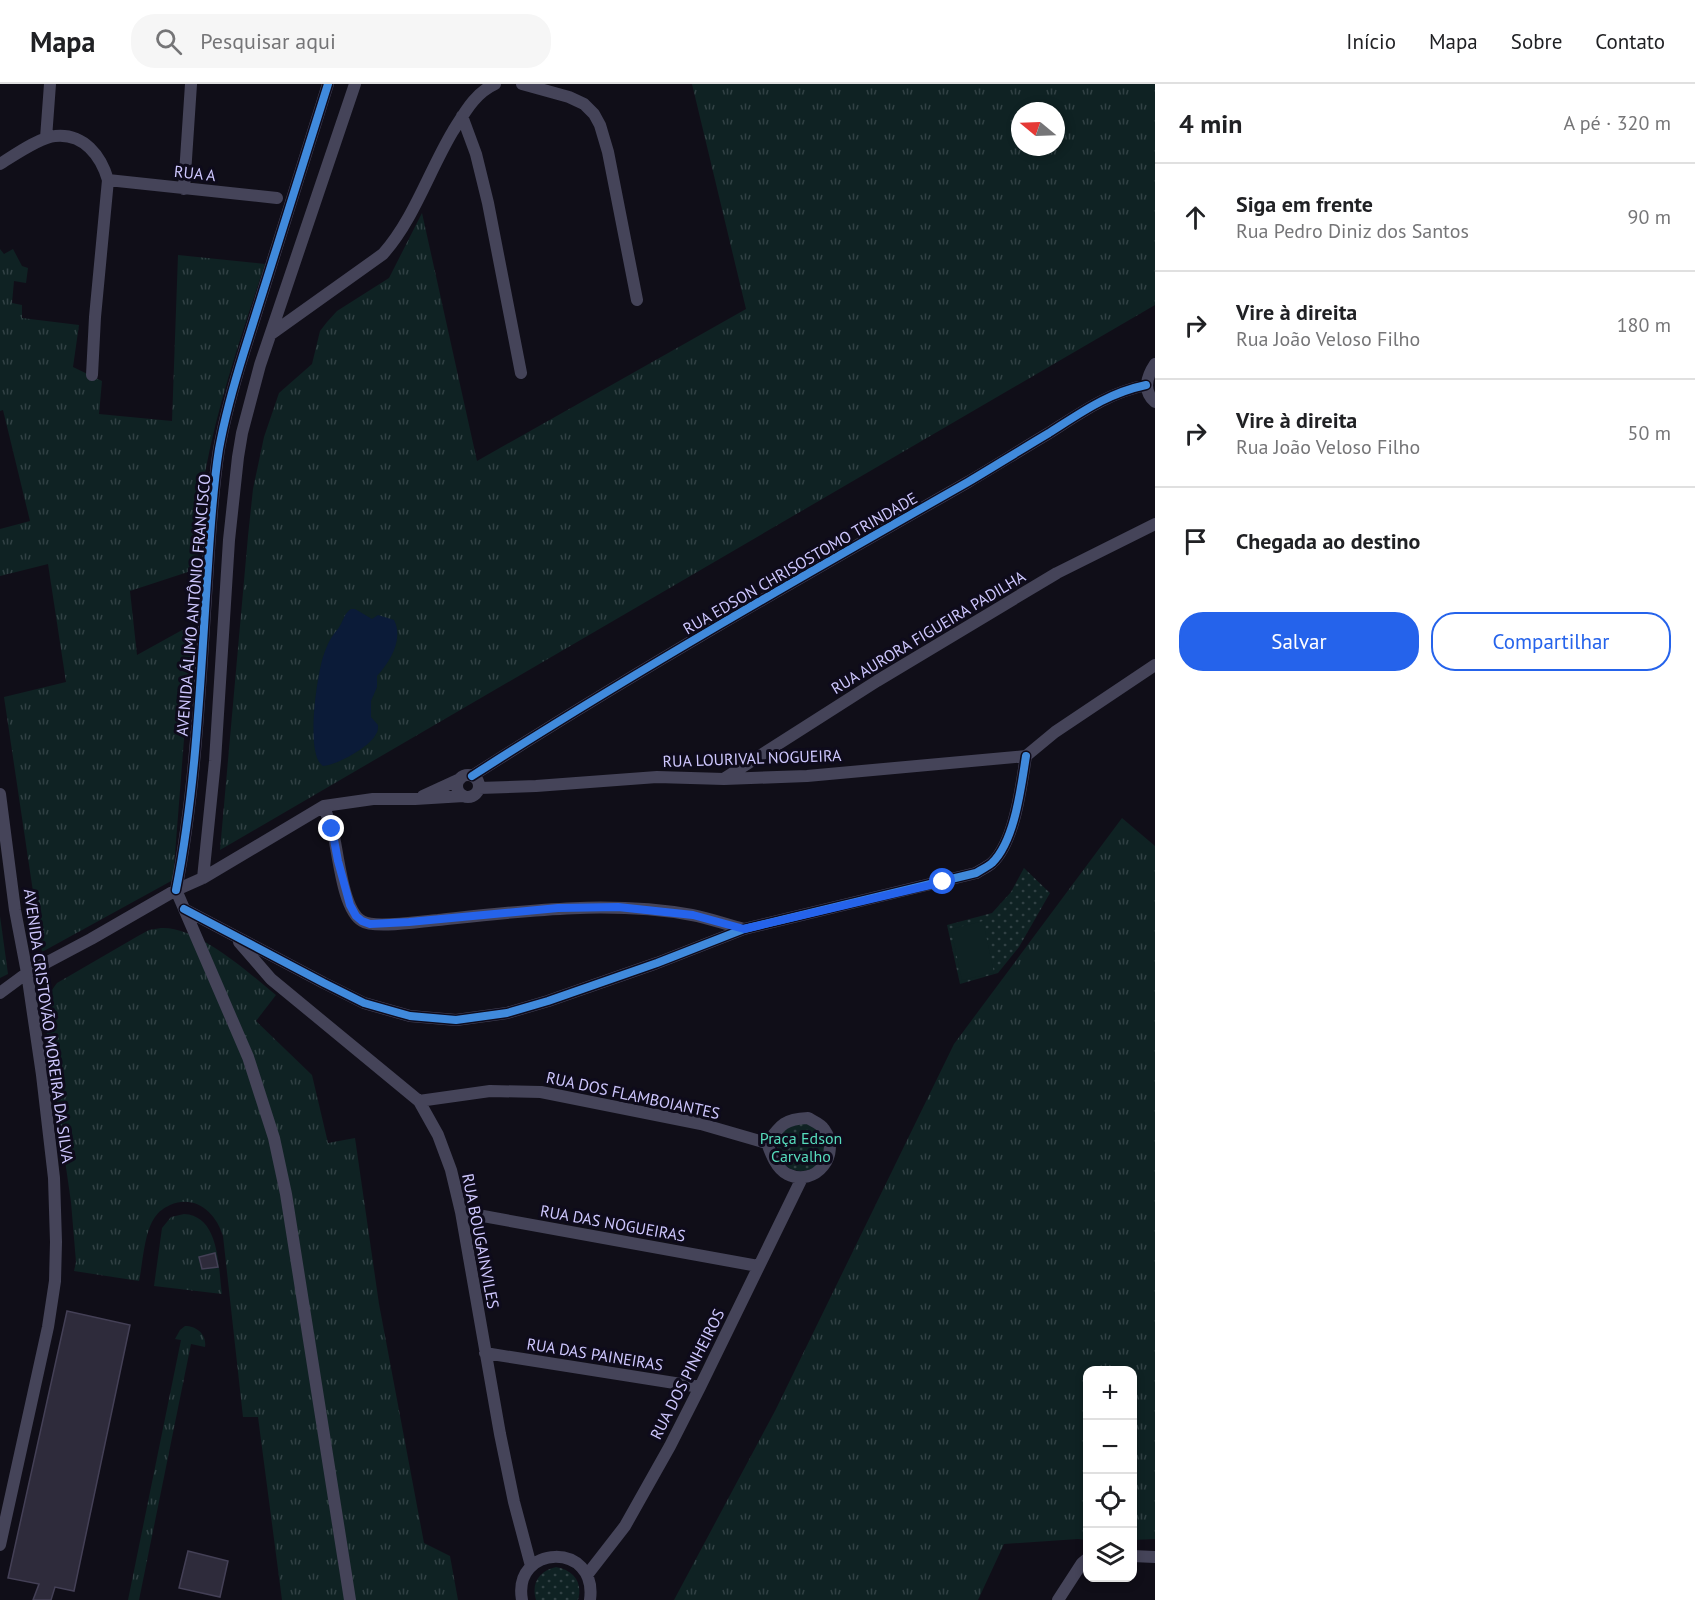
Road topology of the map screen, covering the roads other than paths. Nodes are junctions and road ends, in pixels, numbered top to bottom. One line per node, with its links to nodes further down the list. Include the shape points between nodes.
1 (50, 84): 8 (street)
2 (191, 84): 11 (street)
3 (328, 84): 31 (street, AVENIDA ÁLIMO ANTÔNIO FRANCISCO, via 240,363 219,449 196,737)
4 (355, 84): 14 (street, AVENIDA ÁLIMO ANTÔNIO FRANCISCO)
5 (495, 84): 7 (street, via 475,98)
6 (522, 84): 13 (street, via 569,97 594,114 608,152)
7 (462, 116): 14 (street, via 391,245); 16 (street, via 488,203)
8 (46, 138): 9 (street); 10 (street, via 64,136 87,145 104,165)
9 (0, 164)
10 (108, 180): 11 (street, RUA A); 17 (street)
11 (184, 189): 12 (street, RUA A)
12 (277, 198)
13 (637, 300)
14 (270, 335): 30 (street, AVENIDA ÁLIMO ANTÔNIO FRANCISCO, via 238,457)
15 (1155, 364): 18 (street)
16 (521, 373)
17 (92, 375)
18 (1146, 385): 19 (street); 23 (street, RUA EDSON CHRISOSTOMO TRINDADE, via 1105,398)
19 (1155, 402)
20 (1155, 524): 24 (street, RUA AURORA FIGUEIRA PADILHA, via 1057,573)
21 (1155, 665): 22 (street)
22 (1026, 756): 24 (street, RUA LOURIVAL NOGUEIRA, via 807,776); 33 (street, via 1015,818 1005,844 992,862 976,873)
23 (466, 777): 25 (street, via 478,782); 27 (street, via 457,785); 28 (street, RUA EDSON CHRISOSTOMO TRINDADE)
24 (724, 779): 25 (street, RUA LOURIVAL NOGUEIRA, via 657,777)
25 (479, 788): 27 (street, via 472,796)
26 (0, 794): 35 (street, AVENIDA CRISTOVÃO MOREIRA DA SILVA)
27 (464, 796): 28 (street)
28 (415, 799): 29 (street, via 373,799)
29 (324, 806): 30 (street); 33 (street, via 350,905 356,916 370,924 558,908 618,907 693,915)
30 (204, 878): 31 (street)
31 (176, 890): 32 (street); 35 (street)
32 (184, 909): 34 (street); 50 (street, via 248,1057 274,1138)
33 (744, 929): 34 (street, via 548,1001 507,1013 456,1020 410,1016 364,1003)
34 (234, 936): 37 (street, RUA BOUGAINVILES, via 271,979)
35 (27, 973): 36 (street); 44 (street, AVENIDA CRISTOVÃO MOREIRA DA SILVA, via 54,1178 55,1281)
36 (0, 993)
37 (419, 1101): 38 (street, RUA DOS FLAMBOIANTES, via 490,1091 541,1092 701,1124); 40 (street, RUA BOUGAINVILES, via 442,1144)
38 (767, 1143): 39 (street, via 774,1161 786,1173); 39 (street, via 777,1129 792,1119 808,1118 823,1127 831,1142 829,1159 818,1172)
39 (802, 1178): 41 (street, RUA DOS PINHEIROS)
40 (461, 1212): 41 (street, RUA DAS NOGUEIRAS); 42 (street, RUA BOUGAINVILES)
41 (758, 1266): 43 (street, RUA DOS PINHEIROS)
42 (485, 1353): 43 (street, RUA DAS PAINEIRAS); 48 (street, RUA BOUGAINVILES, via 514,1502)
43 (700, 1387): 49 (street, RUA DOS PINHEIROS, via 625,1526)
44 (0, 1545)
45 (1137, 1556): 46 (street)
46 (1155, 1557)
47 (1083, 1562): 53 (street)
48 (531, 1566): 49 (street, via 545,1558 562,1557 577,1563); 51 (street, via 522,1581)
49 (587, 1575): 52 (street)
50 (350, 1600)
51 (522, 1600)
52 (590, 1600)
53 (1058, 1600)

